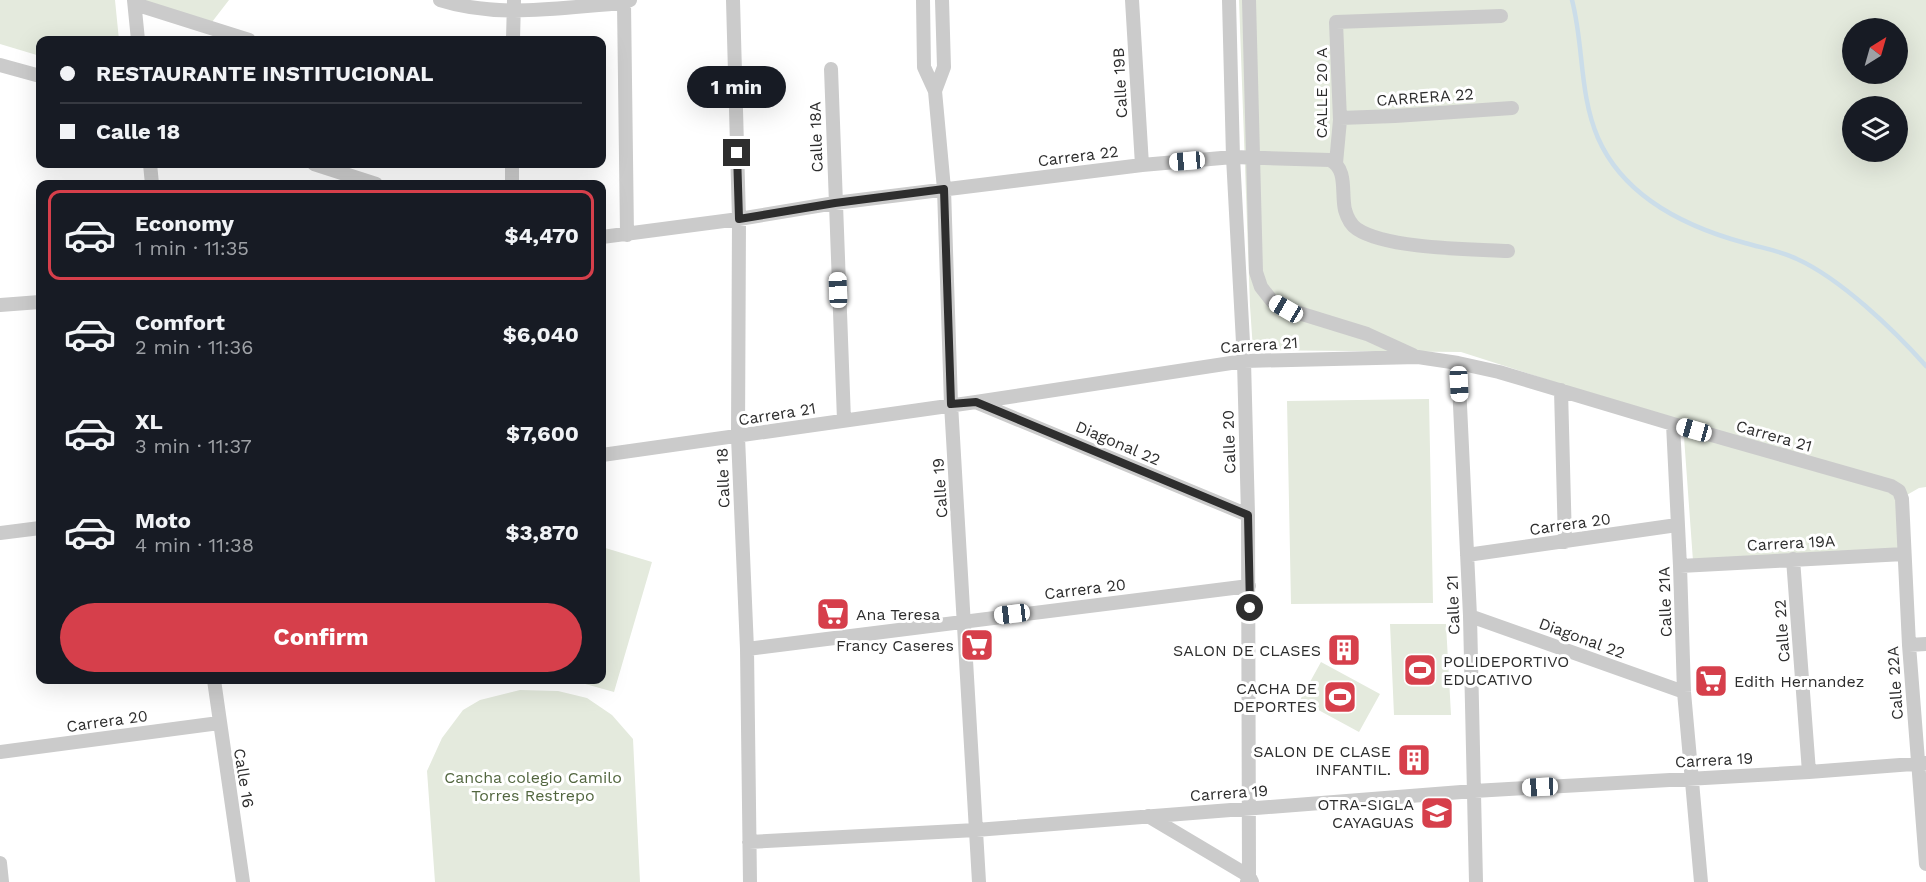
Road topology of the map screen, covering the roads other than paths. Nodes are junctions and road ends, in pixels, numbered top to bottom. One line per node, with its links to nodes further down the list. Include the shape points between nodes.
1 (440, 0): 10 (street, via 479,9)
2 (732, 0): 29 (street, Calle 18)
3 (923, 0): 18 (street, Calle 19, via 924,67)
4 (942, 0): 18 (street, Calle 19, via 944,67)
5 (1132, 0): 24 (street, Calle 19B)
6 (1229, 0): 21 (street, Calle 20)
7 (1249, 0): 22 (street)
8 (627, 1): 10 (street); 30 (street)
9 (134, 2): 12 (street); 13 (street)
10 (514, 5): 14 (street)
11 (1501, 16): 20 (street, CALLE 20 A, via 1336,22)
12 (138, 36)
13 (237, 36)
14 (513, 36)
15 (0, 65): 17 (street)
16 (831, 69): 28 (street, Calle 18A)
17 (36, 75)
18 (935, 91): 27 (street, Calle 19)
19 (1512, 108): 20 (street, CARRERA 22)
20 (1340, 118): 23 (street, CALLE 20 A)
21 (1233, 157): 22 (street, Carrera 22); 24 (street, Carrera 22); 36 (street, Calle 20)
22 (1253, 158): 23 (street, Carrera 22); 35 (street, via 1256,272 1272,301 1367,334)
23 (1336, 163): 32 (street, via 1341,169 1345,209 1356,228 1408,244)
24 (1142, 165): 27 (street, Carrera 22)
25 (326, 168): 26 (street)
26 (364, 180)
27 (944, 189): 28 (street, Carrera 22); 40 (street, Calle 19)
28 (835, 203): 29 (street, Carrera 22); 41 (street, Calle 18A)
29 (739, 219): 30 (street, Carrera 22); 43 (street, Calle 18)
30 (627, 235): 31 (street, Carrera 22)
31 (606, 237)
32 (1508, 251)
33 (36, 302): 34 (street)
34 (0, 305)
35 (1418, 357): 36 (street, Carrera 21); 37 (street, Carrera 21)
36 (1244, 361): 39 (street, Carrera 21); 46 (street, Calle 20)
37 (1458, 363): 38 (street, Carrera 21); 52 (street, Calle 21)
38 (1561, 390): 42 (street, Carrera 21); 50 (street)
39 (976, 402): 40 (street, Carrera 21); 46 (street, Diagonal 22)
40 (951, 404): 41 (street, Carrera 21); 57 (street, Calle 19)
41 (844, 420): 43 (street, Carrera 21)
42 (1672, 424): 45 (street, Carrera 21, via 1891,486); 47 (street, Calle 21A)
43 (738, 437): 44 (street, Carrera 21); 60 (street, Calle 18)
44 (606, 454)
45 (1902, 499): 51 (street, Calle 22A)
46 (1248, 515): 55 (street, Calle 20)
47 (1677, 525): 50 (street, Carrera 20); 54 (street, Calle 21A)
48 (36, 528): 49 (street)
49 (0, 533)
50 (1565, 542): 52 (street, Carrera 20)
51 (1904, 554): 53 (street, Carrera 19A); 59 (street, Calle 22A)
52 (1467, 555): 56 (street, Calle 21)
53 (1793, 559): 54 (street, Carrera 19A); 66 (street, Calle 22)
54 (1680, 566): 62 (street, Calle 21A)
55 (1250, 586): 57 (street, Carrera 20); 69 (street, Calle 20)
56 (1470, 616): 62 (street, Diagonal 22); 68 (street, Calle 21)
57 (964, 620): 60 (street, Carrera 20); 71 (street, Calle 19)
58 (1926, 644): 59 (street)
59 (1909, 645): 65 (street, Calle 22A)
60 (747, 649): 72 (street, Calle 18)
61 (214, 684): 63 (street, Calle 16)
62 (1684, 692): 67 (street, Calle 21A)
63 (219, 723): 64 (street, Carrera 20); 77 (street, Calle 16)
64 (0, 752)
65 (1922, 763): 66 (street, Carrera 19); 74 (street, Calle 22A)
66 (1809, 772): 67 (street, Carrera 19)
67 (1692, 778): 68 (street, Carrera 19); 81 (street)
68 (1474, 791): 69 (street, Carrera 19); 80 (street, Calle 21)
69 (1250, 808): 70 (street, Carrera 19); 75 (street, Calle 20)
70 (1148, 816): 71 (street, Carrera 19); 75 (street)
71 (976, 831): 72 (street, Carrera 19); 79 (street, Calle 19)
72 (749, 842): 78 (street, Calle 18)
73 (0, 863): 76 (street)
74 (1926, 864)
75 (1250, 880)
76 (2, 882)
77 (244, 882)
78 (750, 882)
79 (979, 882)
80 (1476, 882)
81 (1701, 882)

